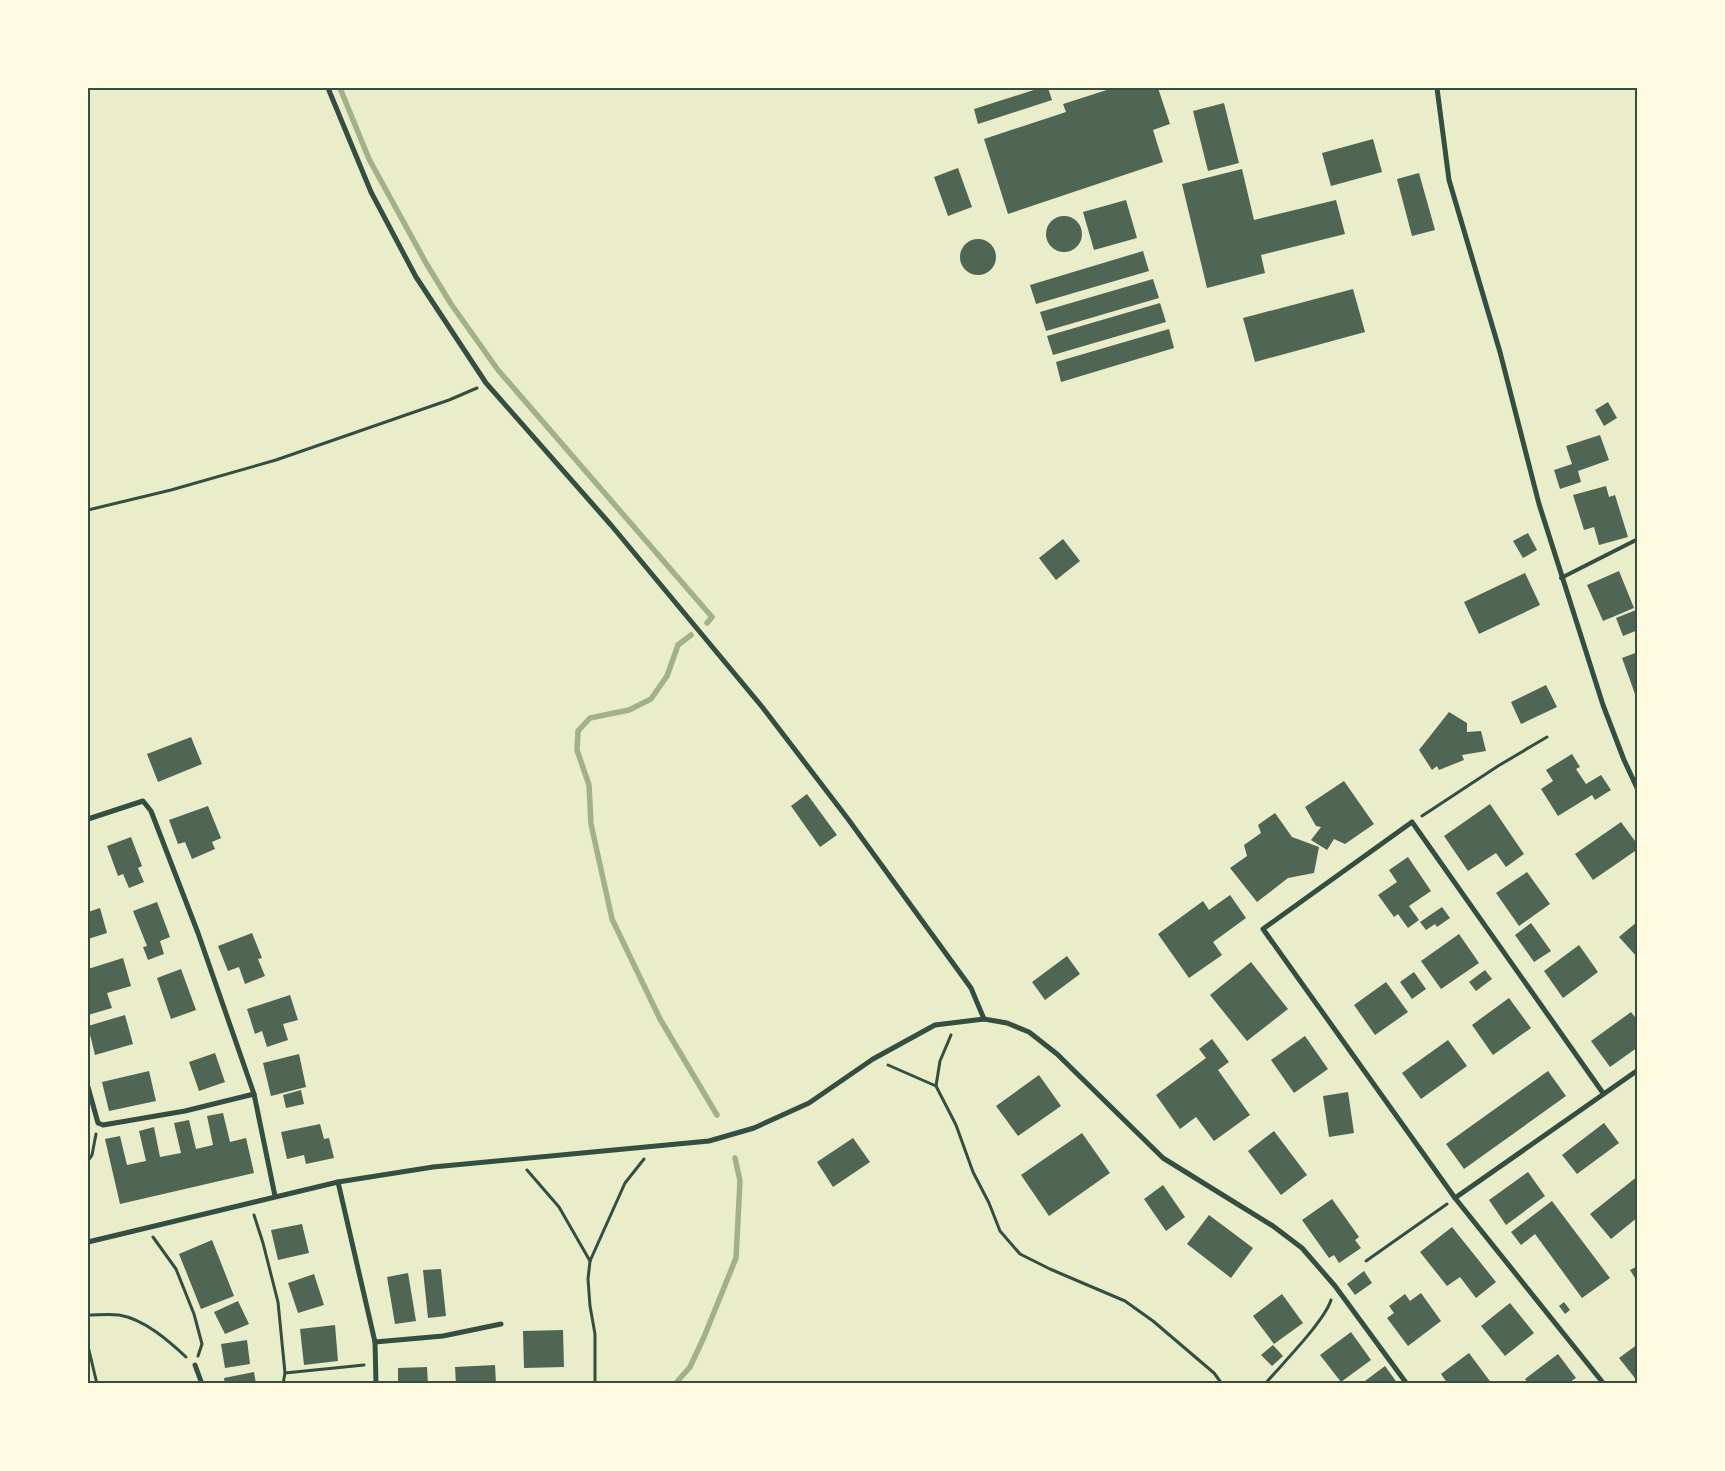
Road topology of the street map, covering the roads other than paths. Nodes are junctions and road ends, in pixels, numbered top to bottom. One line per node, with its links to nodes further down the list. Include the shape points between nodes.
1 (328, 88): 7 (street, via 371,192 416,277 486,383 611,525 764,708 971,988)
2 (1437, 88): 4 (street, via 1449,180 1500,352)
3 (1638, 539): 4 (lane)
4 (1561, 578): 5 (street, via 1603,705)
5 (1638, 790)
6 (88, 820): 11 (street, via 143,801 151,811)
7 (984, 1019): 12 (street, via 935,1025 873,1059 809,1103 754,1128 709,1141 433,1167); 21 (street, via 1007,1022 1028,1032 1057,1054 1163,1158 1273,1226 1302,1248 1335,1286)
8 (1638, 1070): 10 (street)
9 (88, 1087): 11 (street, via 98,1124 103,1125 186,1111)
10 (1603, 1093): 14 (street); 14 (street, via 1412,822 1263,929)
11 (254, 1094): 13 (street)
12 (338, 1182): 13 (street); 17 (street)
13 (275, 1196): 15 (street)
14 (1455, 1198): 22 (street)
15 (88, 1242)
16 (501, 1324): 17 (street, via 443,1336)
17 (375, 1342): 20 (street)
18 (195, 1365): 19 (street)
19 (202, 1384)
20 (376, 1384)
21 (1408, 1384)
22 (1604, 1384)

